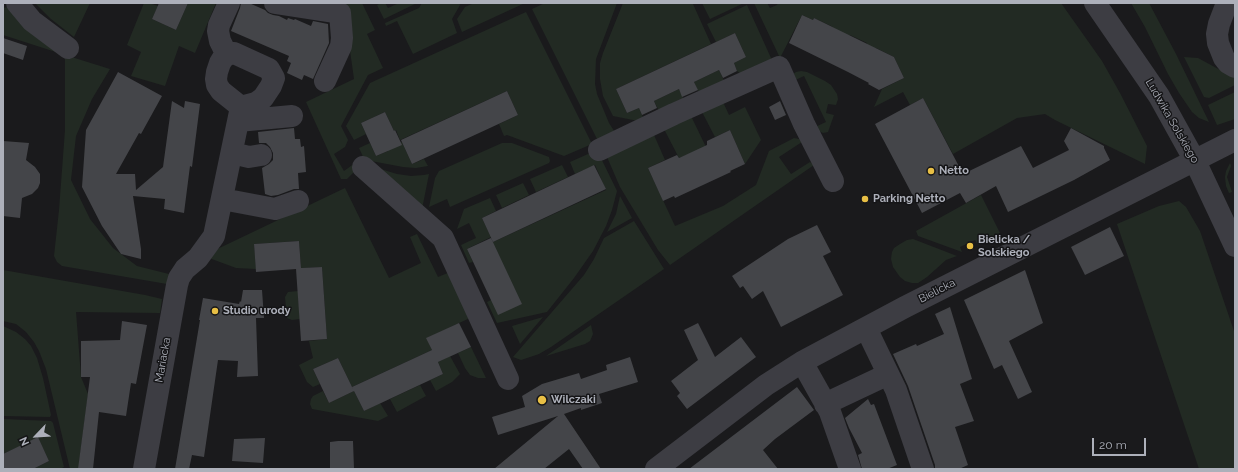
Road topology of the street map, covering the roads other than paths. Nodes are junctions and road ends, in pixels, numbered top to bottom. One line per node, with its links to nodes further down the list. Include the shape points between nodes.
1 (17, 3): 6 (street, via 32,21)
2 (229, 3): 7 (street, via 218,31)
3 (275, 3): 9 (street, via 340,13 341,46)
4 (1095, 3): 16 (street, Ludwika Solskiego, via 1159,96)
5 (1227, 3): 8 (street, via 1218,29 1218,43 1224,58)
6 (68, 48)
7 (227, 55): 10 (street, via 217,72 217,85); 10 (street, via 234,53 269,69 274,78 262,98)
8 (1235, 67)
9 (325, 81)
10 (240, 114): 11 (street); 14 (street, Mariacka)
11 (292, 116)
12 (1235, 140): 16 (street, Bielicka)
13 (599, 150): 18 (street, via 779,67)
14 (232, 153): 15 (street, via 249,157); 19 (street, Mariacka)
15 (261, 155)
16 (1195, 161): 21 (street, Ludwika Solskiego); 22 (street, Bielicka)
17 (363, 167): 24 (street, via 443,238)
18 (833, 181)
19 (222, 199): 20 (street, via 275,209); 27 (street, Mariacka, via 214,236 179,278)
20 (298, 201)
21 (1235, 246)
22 (866, 328): 23 (street, Bielicka); 30 (street, via 896,390)
23 (802, 362): 26 (street); 28 (street, Bielicka, via 766,385)
24 (508, 379)
25 (878, 379): 26 (street)
26 (826, 404): 29 (street)
27 (144, 469)
28 (656, 469)
29 (850, 469)
30 (924, 469)

